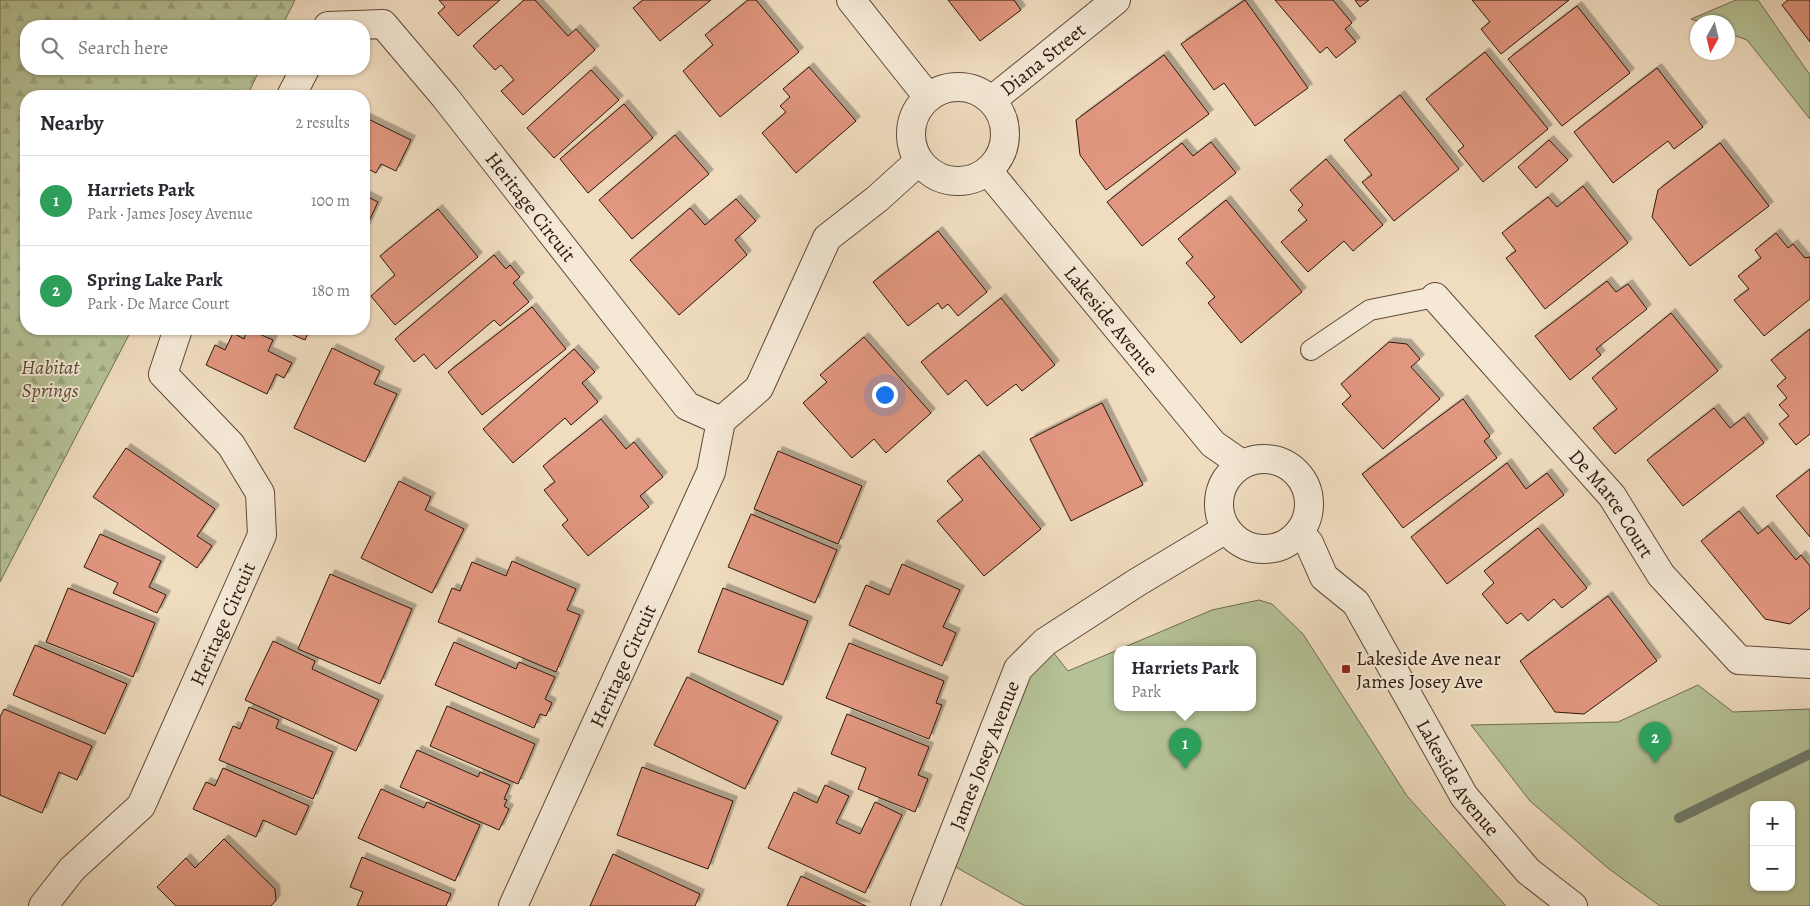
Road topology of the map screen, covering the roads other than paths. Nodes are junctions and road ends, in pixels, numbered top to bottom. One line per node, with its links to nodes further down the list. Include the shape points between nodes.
1 (850, 0): 6 (street)
2 (1116, 0): 7 (street, Diana Street)
3 (370, 24): 13 (street, Heritage Circuit, via 383,24 445,97 686,406)
4 (302, 75): 5 (street)
5 (293, 90)
6 (928, 97): 7 (street, via 954,86 974,90); 8 (street, via 912,120 910,134)
7 (992, 100): 9 (street, via 1001,113 1005,128 1004,144 998,159)
8 (919, 161): 9 (street, via 944,179 959,181 974,178); 13 (street, via 827,238 759,388)
9 (988, 170): 14 (street, Lakeside Avenue, via 1213,444)
10 (1436, 297): 12 (lane, via 1370,310); 17 (street, De Marce Court, via 1612,496 1662,575 1739,660)
11 (176, 335): 18 (street, Heritage Circuit, via 163,374 230,445 260,493 262,535 141,806 72,869)
12 (1311, 350)
13 (721, 422): 19 (street, Heritage Circuit, via 711,472)
14 (1242, 464): 15 (street, via 1230,473 1222,486 1219,508); 16 (street, via 1257,459 1273,459 1299,475 1307,489 1309,504 1307,520)
15 (1226, 529): 16 (street, via 1235,540 1261,550 1276,548); 20 (street, James Josey Avenue, via 1044,642 1018,669)
16 (1299, 533): 21 (street, Lakeside Avenue, via 1309,543 1324,577 1356,604 1464,796 1528,871)
17 (1810, 664)
18 (43, 906)
19 (513, 906)
20 (926, 906)
21 (1573, 906)

